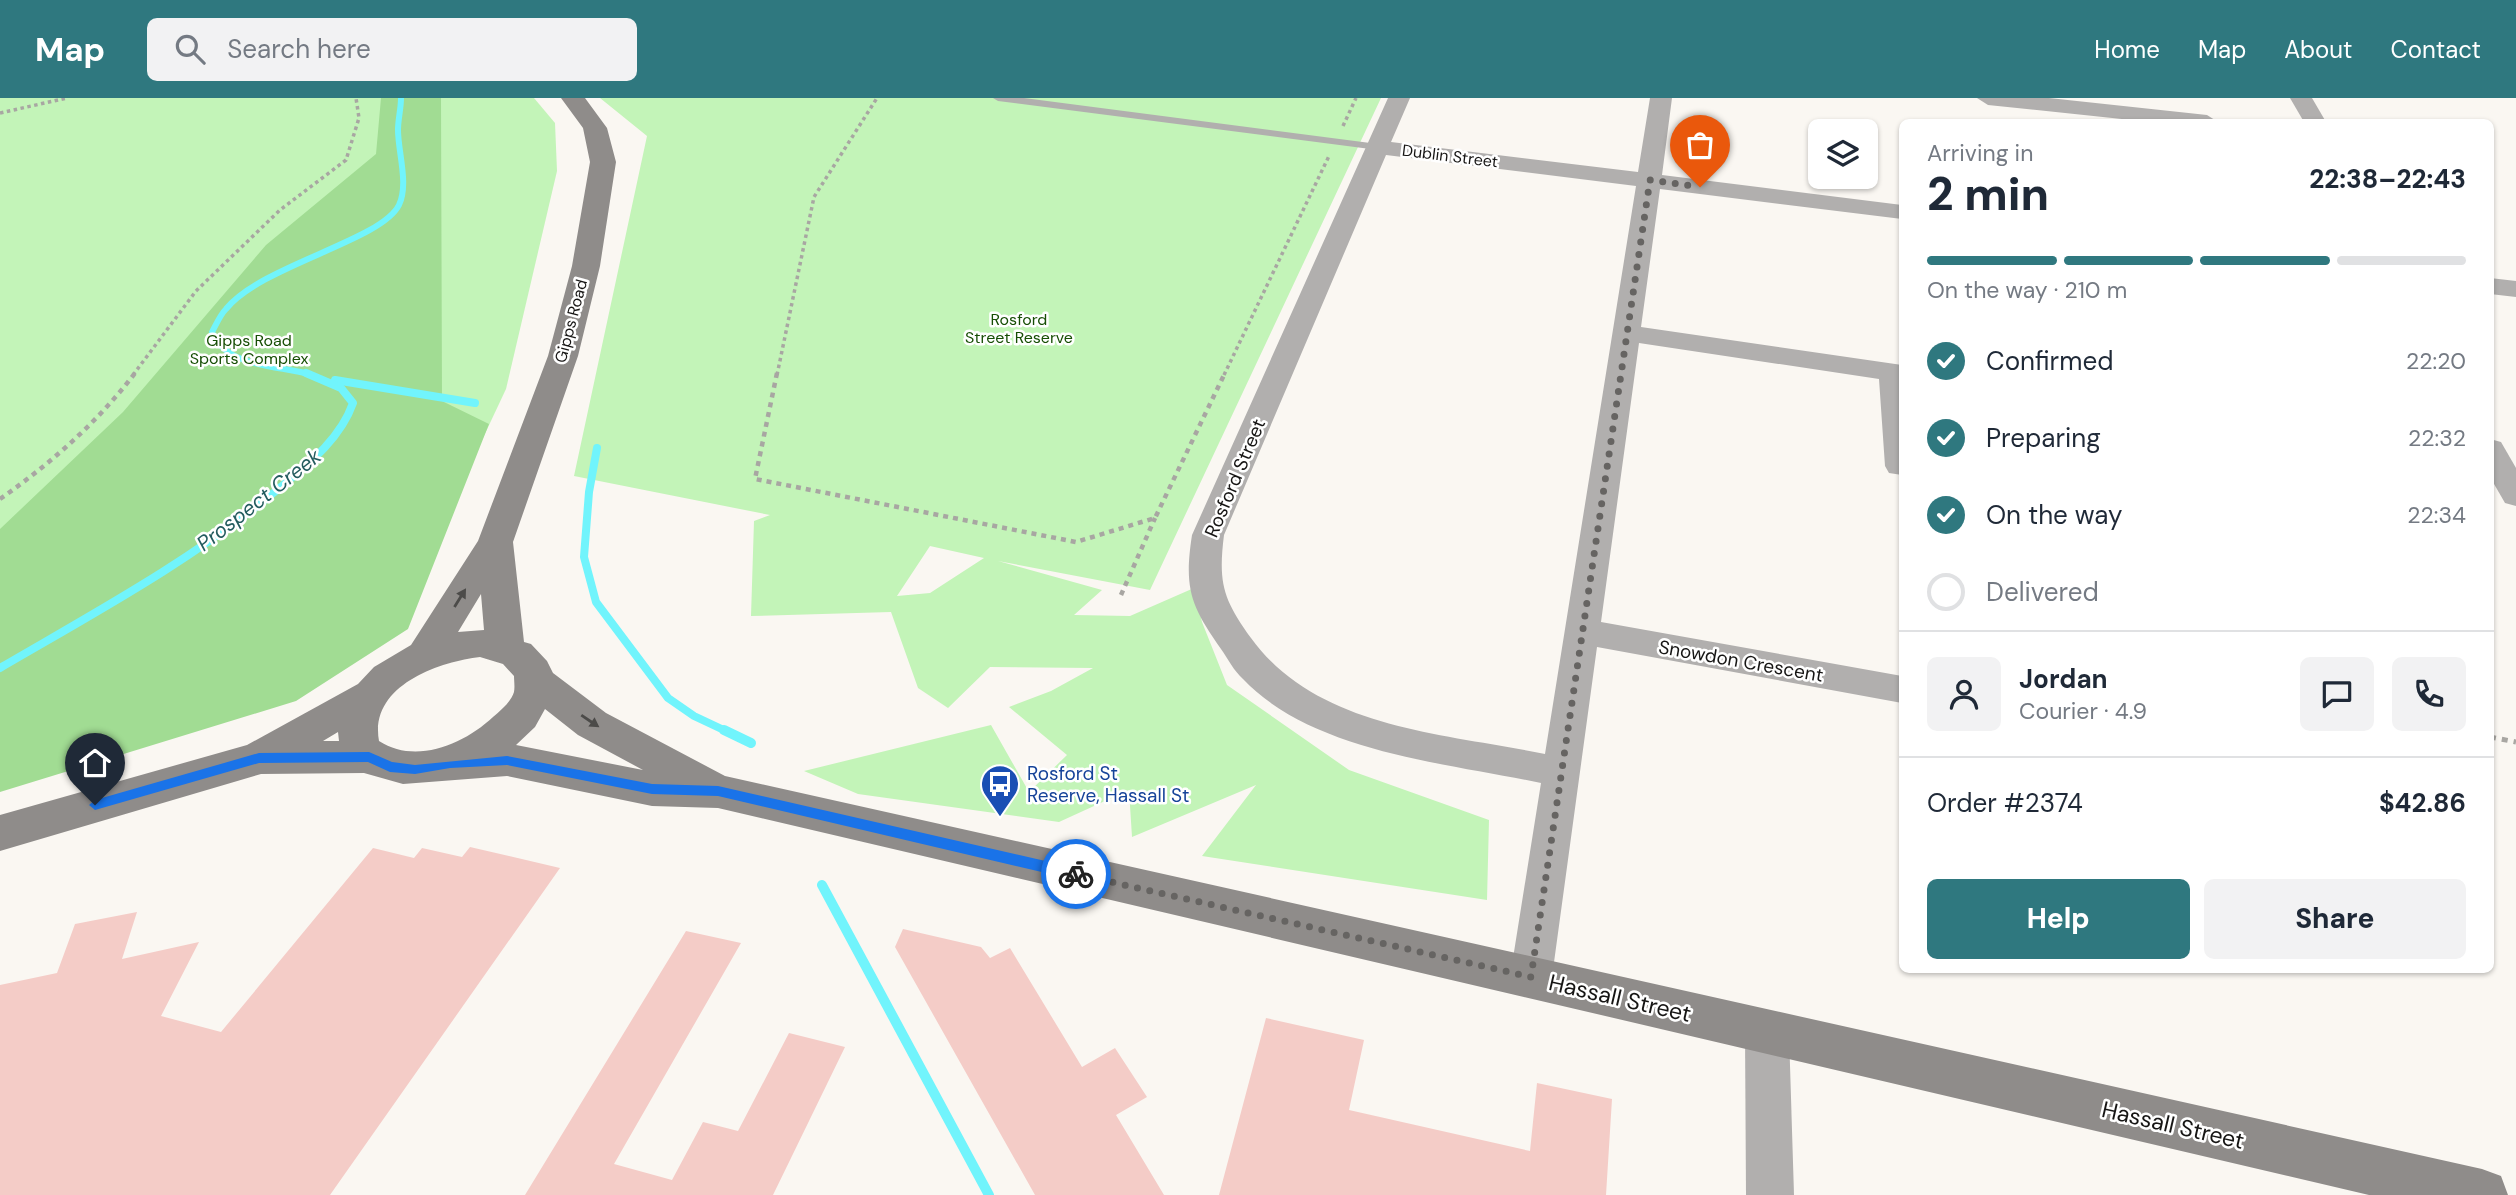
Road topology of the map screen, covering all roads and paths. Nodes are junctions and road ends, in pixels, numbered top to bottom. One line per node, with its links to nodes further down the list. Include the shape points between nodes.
1 (67, 98): 12 (path)
2 (356, 98): 26 (path, via 359,118 346,160 280,210 206,282 121,391 42,470)
3 (573, 98): 28 (main road, Gipps Road, via 595,128 603,162 600,184 563,356)
4 (877, 98): 27 (path, via 814,197 755,479 1076,542)
5 (998, 98): 15 (lane, Dublin Street)
6 (1356, 98): 15 (path)
7 (1399, 98): 16 (street, Rosford Street)
8 (1661, 98): 17 (street)
9 (1988, 98): 11 (street)
10 (2301, 98): 14 (street)
11 (2080, 103): 13 (street)
12 (0, 113)
13 (2187, 119)
14 (2313, 119)
15 (1335, 142): 16 (lane, Dublin Street); 27 (path)
16 (1378, 147): 17 (street, Dublin Street); 41 (street, Rosford Street, via 1208,535 1203,573 1215,614 1255,670 1301,706 1355,730)
17 (1650, 180): 18 (street, Dublin Street); 21 (street)
18 (1899, 212)
19 (2494, 286): 20 (street)
20 (2516, 289)
21 (1627, 332): 22 (street); 30 (street)
22 (1898, 373): 23 (street)
23 (1899, 420)
24 (2494, 456): 25 (street)
25 (2516, 496)
26 (0, 499)
27 (1155, 518): 29 (path)
28 (495, 542): 31 (main road, Gipps Road); 32 (main road, Gipps Road, one-way to 28)
29 (1121, 594)
30 (1581, 631): 34 (street, Snowdon Crescent); 41 (street)
31 (505, 646): 32 (main road, via 480,643); 33 (main road, via 522,655)
32 (425, 654): 35 (main road, via 404,665)
33 (535, 680): 40 (main road, via 529,705 514,726 490,746); 42 (main road, Hassall Street, one-way to 42, via 592,724)
34 (1899, 689)
35 (370, 695): 38 (main road, via 356,733); 39 (main road)
36 (2494, 738): 37 (path)
37 (2516, 742)
38 (369, 757): 39 (main road); 40 (main road, via 390,767)
39 (259, 758): 43 (main road)
40 (450, 764): 42 (main road, Hassall Street, via 507,760 652,789)
41 (1561, 772): 44 (street)
42 (718, 791): 44 (main road, Hassall Street)
43 (0, 833)
44 (1531, 977): 45 (main road, Hassall Street)
45 (1767, 1033): 46 (street); 47 (main road, Hassall Street)
46 (1770, 1195)
47 (2482, 1195)

